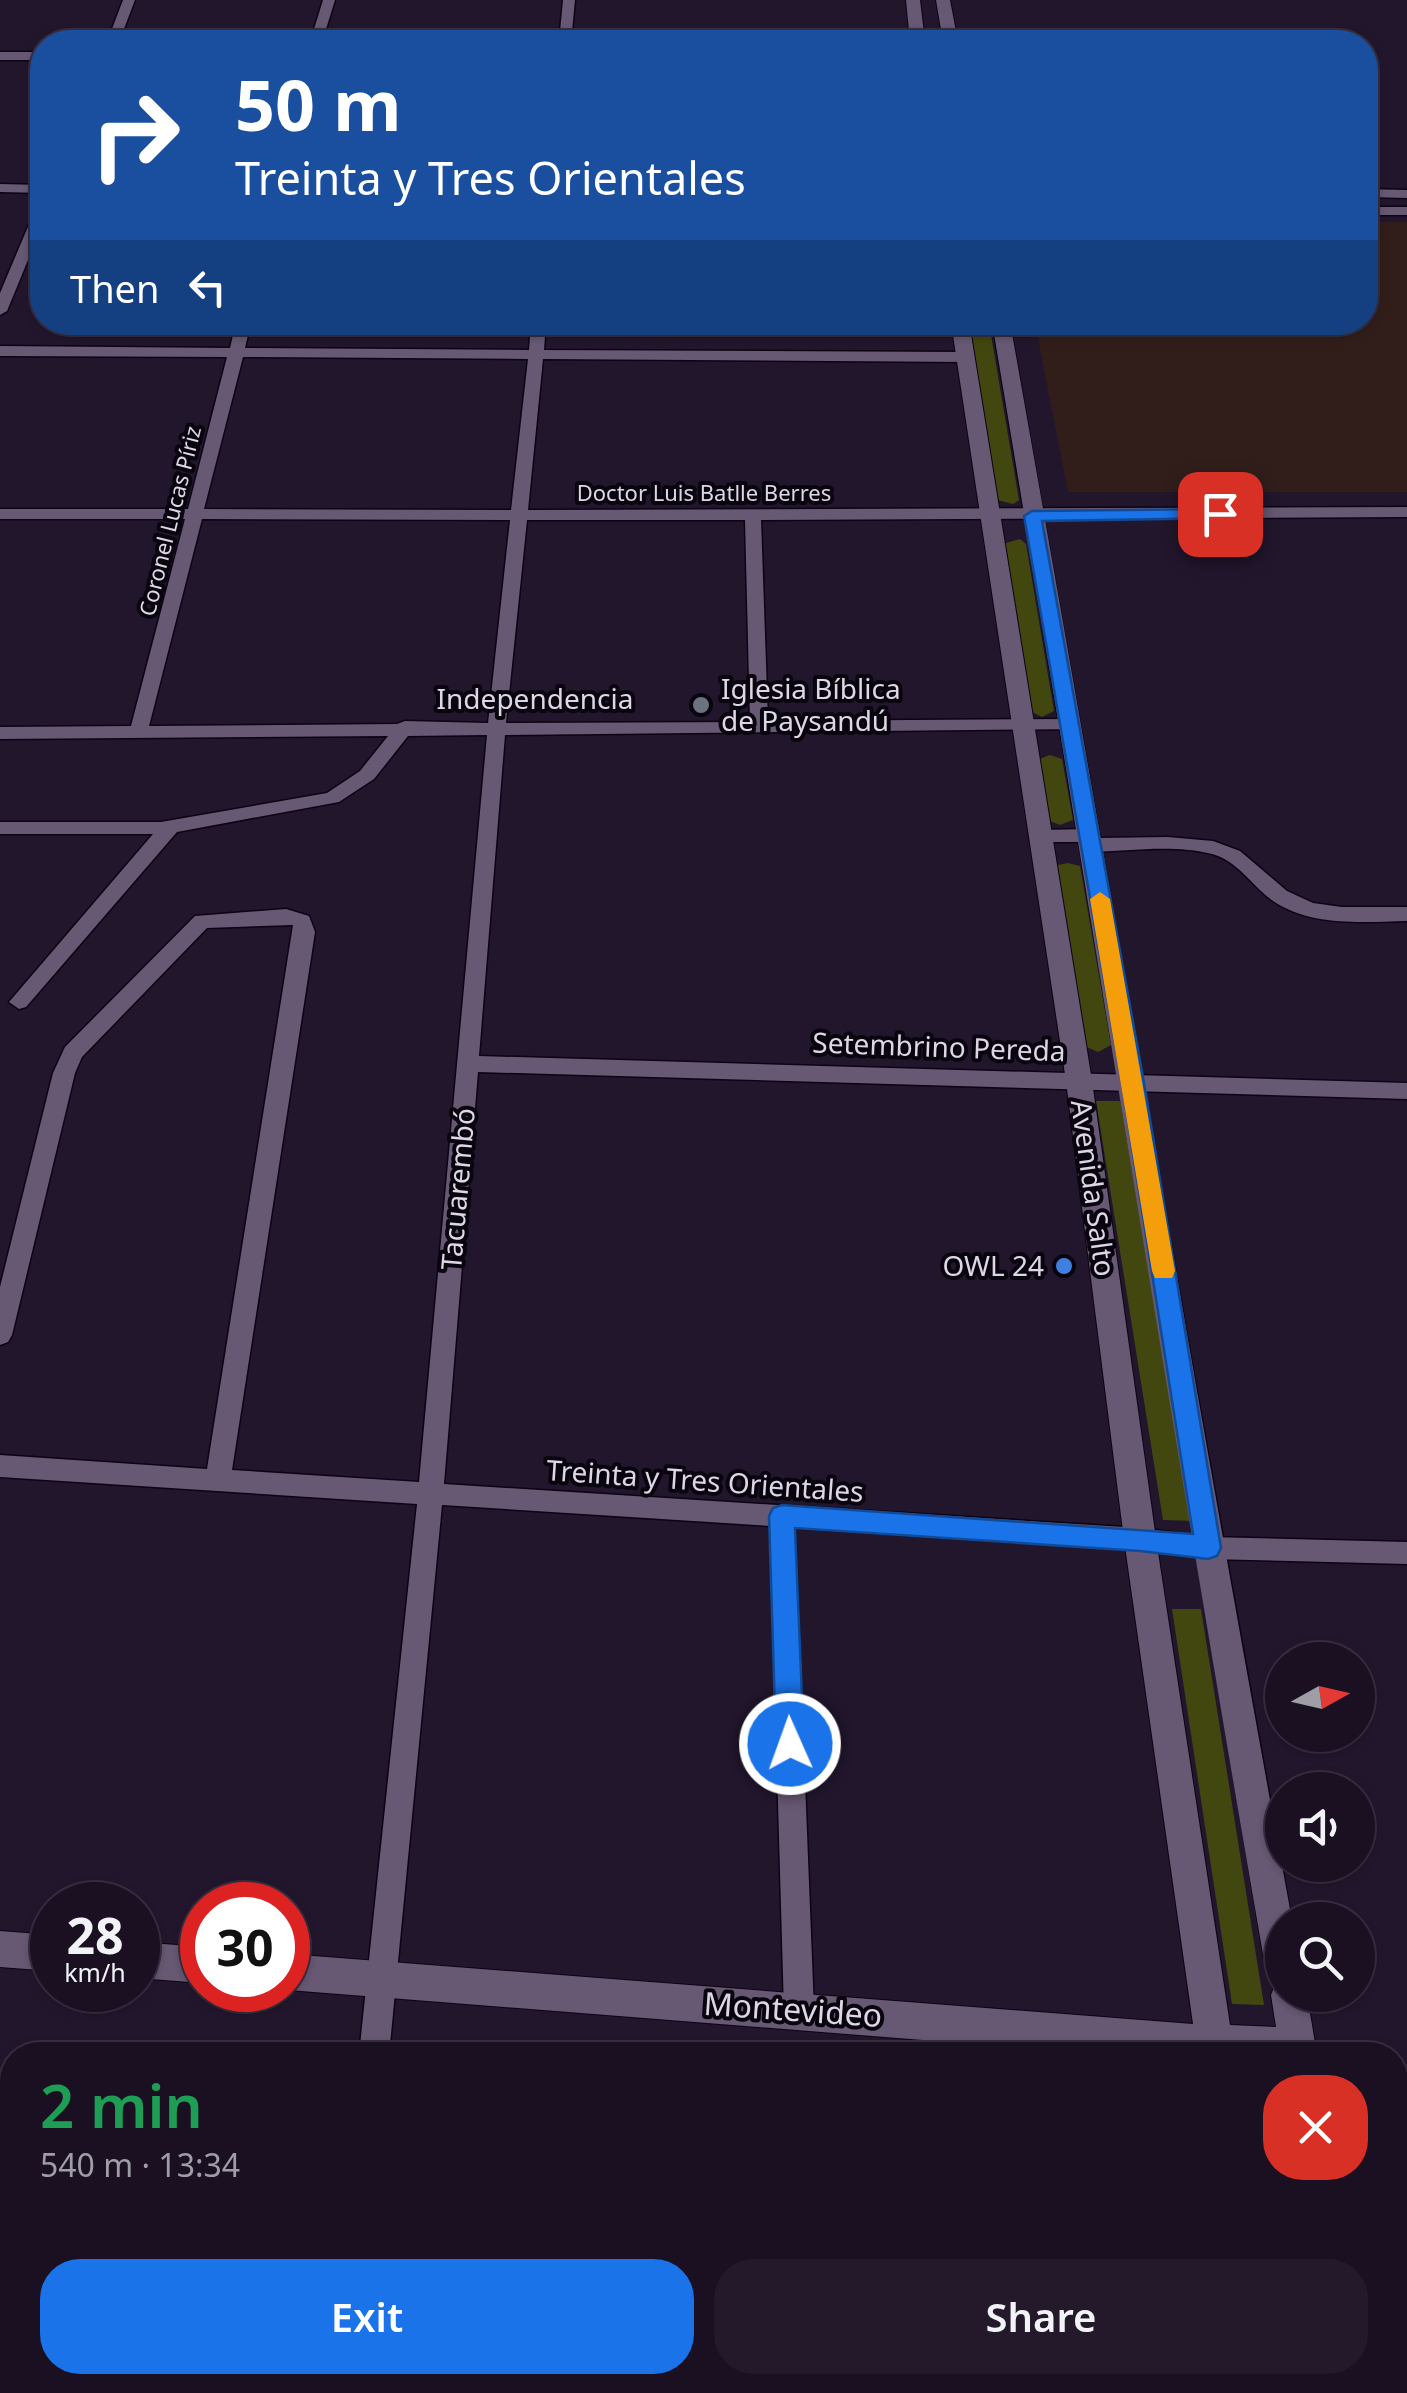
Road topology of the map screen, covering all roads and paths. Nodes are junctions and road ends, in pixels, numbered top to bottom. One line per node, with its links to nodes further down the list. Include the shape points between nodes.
1 (129, 0): 6 (street)
2 (329, 0): 7 (street)
3 (569, 0): 8 (street)
4 (912, 0): 9 (street)
5 (943, 0): 10 (street)
6 (118, 30)
7 (320, 30)
8 (566, 30)
9 (916, 30)
10 (949, 30)
11 (0, 56): 12 (street)
12 (30, 56)
13 (0, 188): 14 (street)
14 (30, 189)
15 (1378, 193): 16 (street)
16 (1407, 194)
17 (1378, 211): 18 (street)
18 (1407, 211)
19 (30, 239): 20 (street)
20 (0, 312)
21 (241, 335): 26 (street, Coronel Lucas Píriz)
22 (538, 335): 27 (street, Tacuarembó)
23 (962, 335): 28 (street, Avenida Salto)
24 (1003, 335): 34 (street, Avenida Salto)
25 (0, 351): 26 (street)
26 (236, 353): 27 (street); 35 (street, Coronel Lucas Píriz)
27 (536, 354): 28 (street); 32 (street, Tacuarembó)
28 (966, 357): 31 (street, Avenida Salto)
29 (1407, 512): 34 (street, Doctor Luis Batlle Berres)
30 (0, 514): 35 (street, Doctor Luis Batlle Berres)
31 (988, 515): 33 (street, Doctor Luis Batlle Berres); 34 (street, Doctor Luis Batlle Berres); 37 (street, Avenida Salto)
32 (521, 516): 33 (street, Doctor Luis Batlle Berres); 35 (street, Doctor Luis Batlle Berres); 38 (street, Tacuarembó)
33 (753, 516): 39 (street)
34 (1032, 516): 36 (street, Avenida Salto)
35 (194, 517): 41 (street, Coronel Lucas Píriz)
36 (1070, 724): 37 (street, Independencia); 46 (street, Avenida Salto)
37 (1021, 725): 39 (street, Independencia); 45 (street, Avenida Salto)
38 (497, 726): 39 (street, Independencia); 40 (street, Independencia); 49 (street, Tacuarembó)
39 (760, 726)
40 (405, 727): 41 (street, Independencia); 43 (street, via 367,774 332,798)
41 (139, 731): 42 (street, Independencia)
42 (0, 733)
43 (170, 826): 44 (street); 48 (street)
44 (0, 828)
45 (1039, 836): 46 (street); 50 (street, Avenida Salto)
46 (1090, 840): 47 (street, via 1212,847 1240,858 1295,905 1323,914); 51 (street, Avenida Salto)
47 (1407, 914)
48 (19, 1002)
49 (469, 1064): 50 (street, Setembrino Pereda); 56 (street, Tacuarembó)
50 (1078, 1082): 51 (street, Setembrino Pereda); 58 (street, Avenida Salto)
51 (1133, 1083): 52 (street, Setembrino Pereda); 59 (street, Avenida Salto)
52 (1407, 1092)
53 (0, 1335): 55 (street, via 73,1054 202,921 302,921)
54 (0, 1466): 55 (street, Treinta y Tres Orientales)
55 (218, 1480): 56 (street, Treinta y Tres Orientales)
56 (430, 1493): 57 (street, Treinta y Tres Orientales); 65 (street, Tacuarembó)
57 (782, 1516): 58 (street, Treinta y Tres Orientales); 66 (street)
58 (1140, 1539): 59 (street, Treinta y Tres Orientales); 70 (street, Avenida Salto)
59 (1208, 1548): 60 (street, Treinta y Tres Orientales); 61 (street, Avenida Salto)
60 (1407, 1553)
61 (1272, 1902)
62 (0, 1948): 63 (street)
63 (30, 1951)
64 (310, 1974): 65 (street, Montevideo)
65 (381, 1979): 66 (street, Montevideo); 68 (street, Tacuarembó)
66 (799, 2010): 69 (street, Montevideo)
67 (1292, 2012): 71 (street)
68 (375, 2042)
69 (1132, 2042)
70 (1214, 2042)
71 (1298, 2042)

